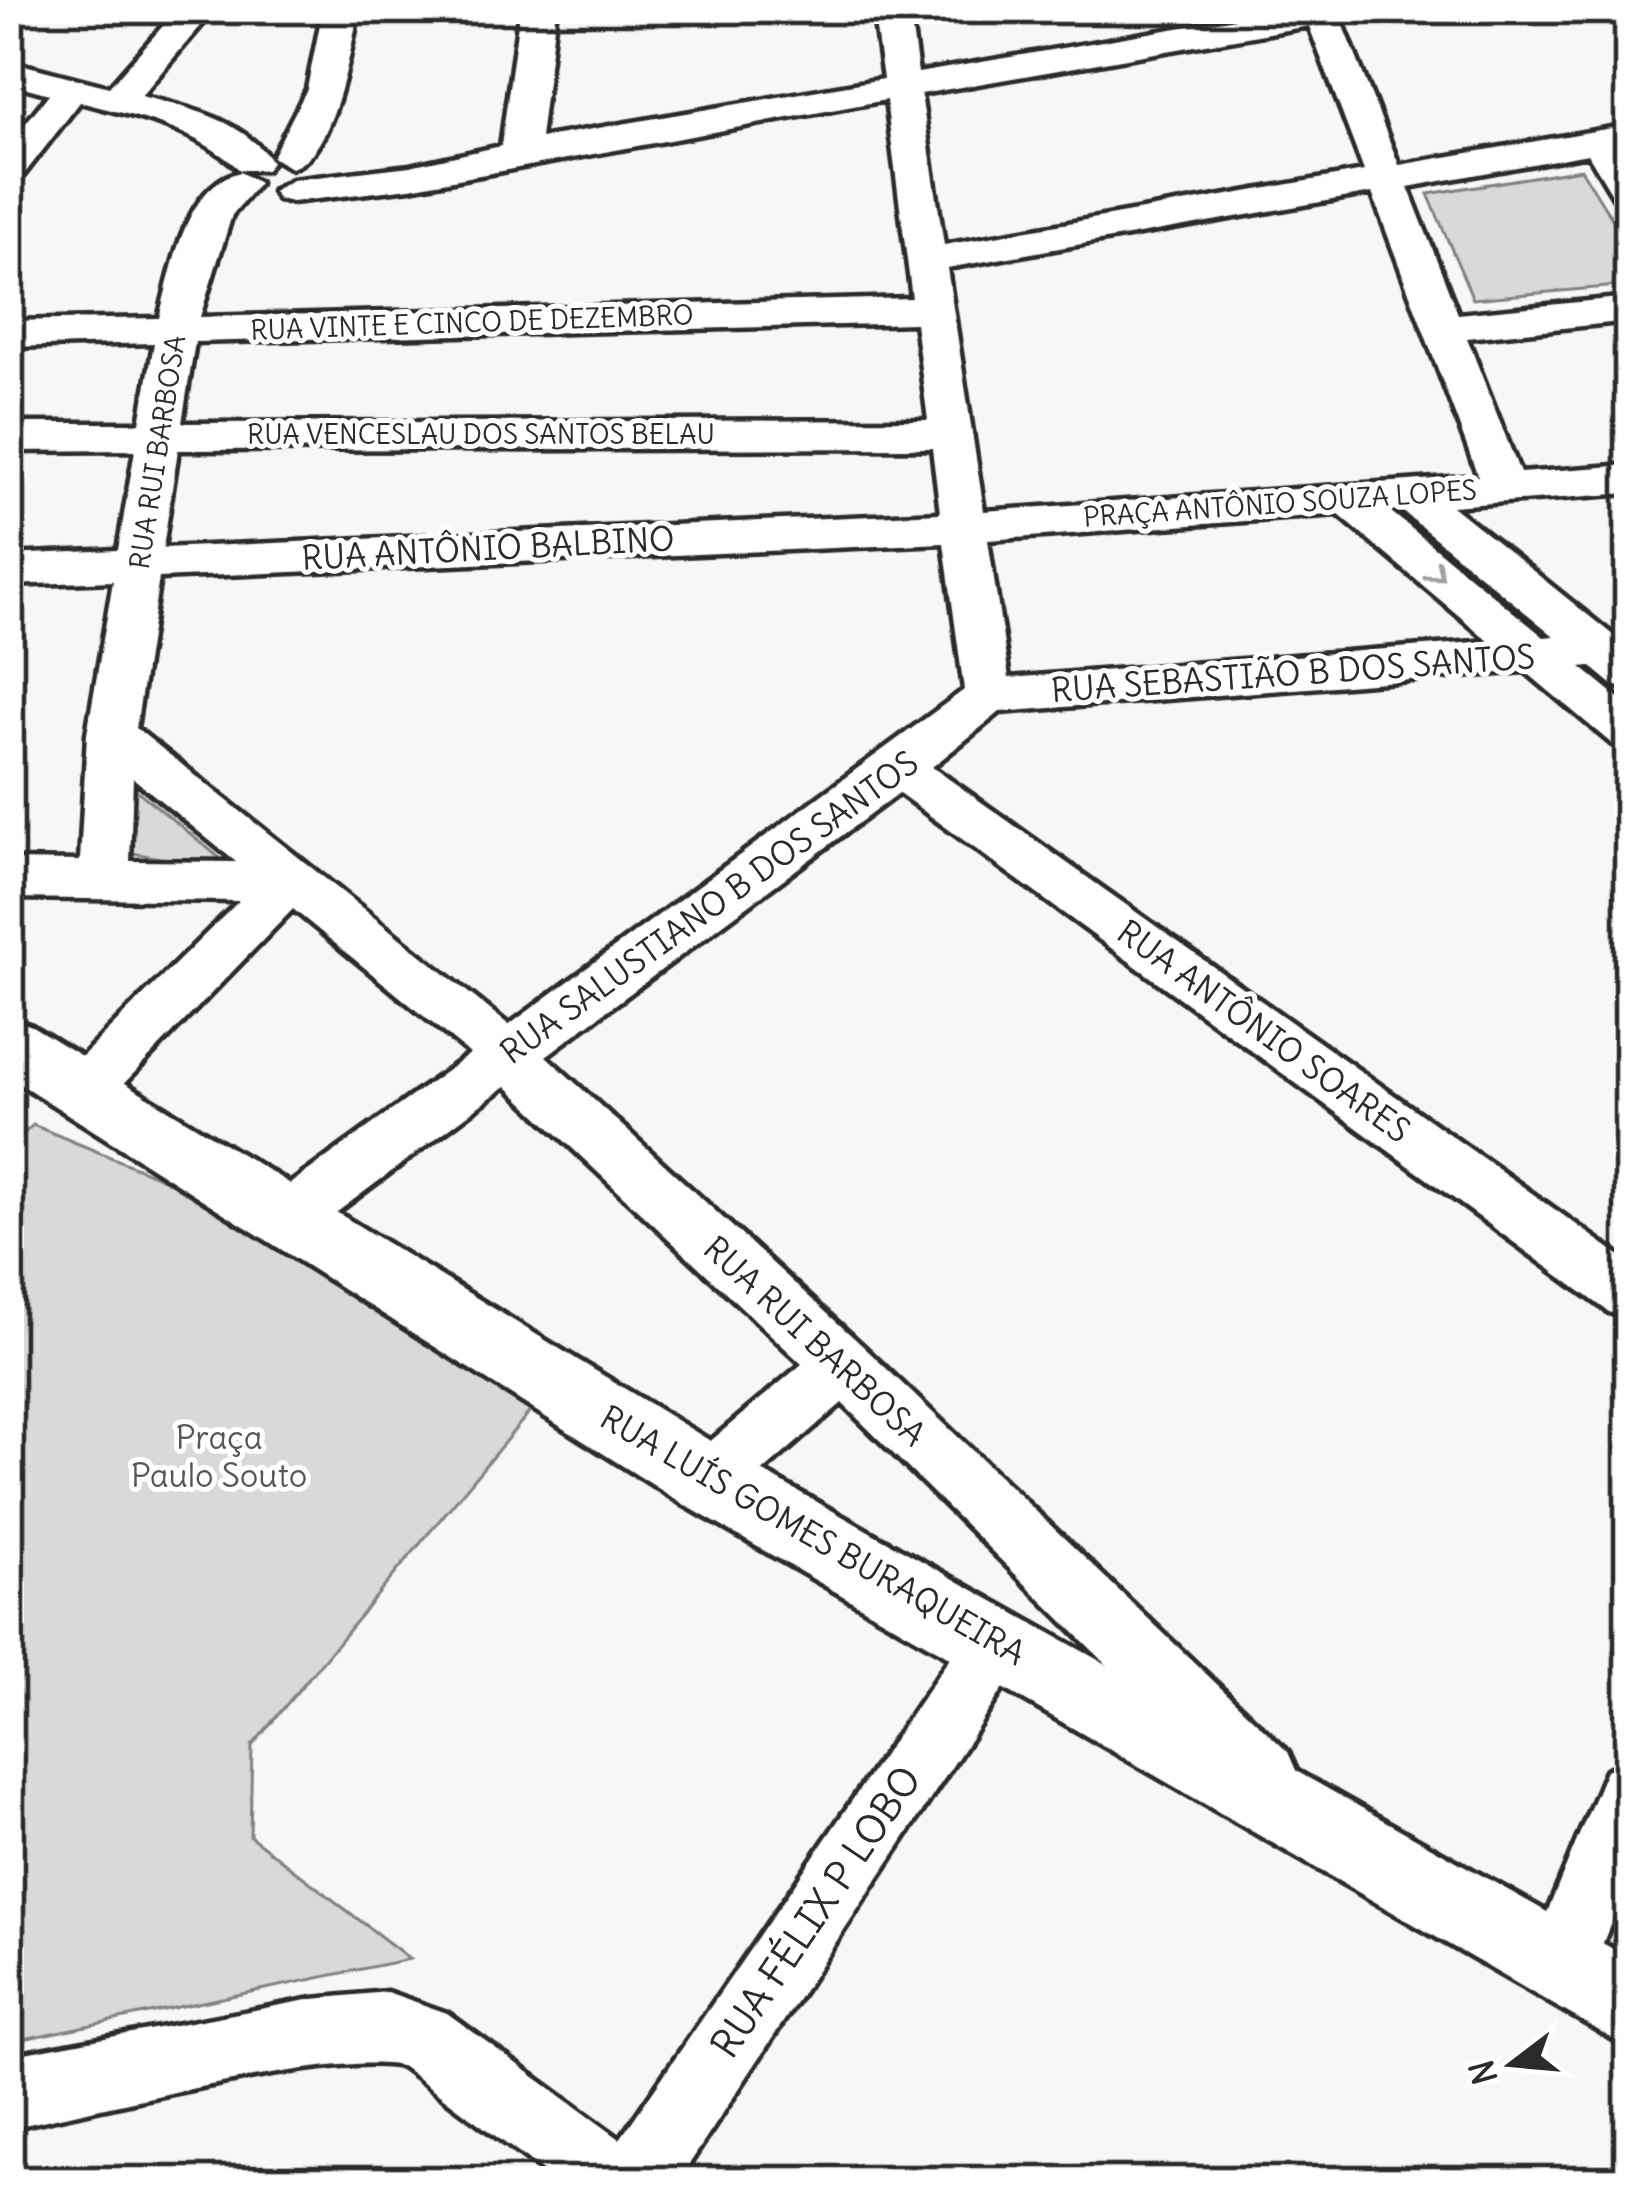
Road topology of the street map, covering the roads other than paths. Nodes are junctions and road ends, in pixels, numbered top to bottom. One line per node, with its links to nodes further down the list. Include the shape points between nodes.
1 (341, 9): 15 (street, RUA RUI BARBOSA, via 325,89)
2 (538, 9): 13 (street)
3 (891, 9): 10 (street)
4 (1139, 9): 7 (street)
5 (1330, 11): 7 (street); 16 (street, PRAÇA ANTÔNIO SOUZA LOPES)
6 (192, 15): 11 (street)
7 (1147, 46): 10 (street)
8 (9, 72): 9 (street)
9 (72, 88): 11 (street); 14 (street)
10 (904, 89): 13 (street); 18 (street)
11 (118, 100): 15 (street, via 212,128)
12 (1614, 139): 16 (street); 17 (street)
13 (530, 150): 15 (street, via 410,177)
14 (9, 169)
15 (275, 171): 22 (street, RUA RUI BARBOSA, via 214,211)
16 (1381, 178): 18 (street); 21 (street, PRAÇA ANTÔNIO SOUZA LOPES)
17 (1629, 191)
18 (928, 260): 20 (street)
19 (1629, 309): 21 (street)
20 (936, 310): 22 (street, RUA VINTE E CINCO DE DEZEMBRO); 25 (street)
21 (1441, 328): 28 (street, PRAÇA ANTÔNIO SOUZA LOPES)
22 (176, 330): 23 (street, RUA VINTE E CINCO DE DEZEMBRO); 24 (street, RUA RUI BARBOSA)
23 (9, 334)
24 (159, 434): 25 (street, RUA VENCESLAU DOS SANTOS BELAU); 26 (street, RUA VENCESLAU DOS SANTOS BELAU); 32 (street, RUA RUI BARBOSA)
25 (952, 434): 31 (street)
26 (9, 437)
27 (1629, 479): 28 (street)
28 (1504, 486): 29 (street, PRAÇA ANTÔNIO SOUZA LOPES)
29 (1408, 493): 30 (street, PRAÇA ANTÔNIO SOUZA LOPES); 35 (street)
30 (1346, 498): 31 (street, PRAÇA ANTÔNIO SOUZA LOPES); 34 (street, one-way to 34)
31 (966, 526): 32 (street, RUA ANTÔNIO BALBINO); 36 (street)
32 (138, 563): 33 (street, RUA ANTÔNIO BALBINO); 38 (street, RUA RUI BARBOSA)
33 (9, 570)
34 (1533, 654): 35 (street, RUA SEBASTIÃO B DOS SANTOS); 36 (street, RUA SEBASTIÃO B DOS SANTOS); 37 (street)
35 (1614, 661)
36 (988, 696): 39 (street, RUA SALUSTIANO B DOS SANTOS)
37 (1629, 732)
38 (111, 734): 40 (street, RUA RUI BARBOSA); 42 (street, RUA RUI BARBOSA)
39 (898, 769): 44 (street, RUA SALUSTIANO B DOS SANTOS); 47 (street, RUA ANTÔNIO SOARES)
40 (104, 877): 41 (street); 42 (street)
41 (9, 879)
42 (289, 882): 44 (street, RUA RUI BARBOSA); 45 (street)
43 (9, 1044): 45 (main road, RUA LUÍS GOMES BURAQUEIRA)
44 (509, 1055): 46 (street, RUA SALUSTIANO B DOS SANTOS); 48 (street, RUA RUI BARBOSA)
45 (85, 1088): 46 (main road, RUA LUÍS GOMES BURAQUEIRA)
46 (289, 1216): 49 (main road, RUA LUÍS GOMES BURAQUEIRA)
47 (1629, 1294)
48 (843, 1365): 49 (street); 52 (street, RUA RUI BARBOSA)
49 (710, 1480): 50 (main road, RUA LUÍS GOMES BURAQUEIRA)
50 (997, 1643): 52 (main road, RUA LUÍS GOMES BURAQUEIRA); 57 (street, RUA FÉLIX P LOBO)
51 (1629, 1793): 53 (street)
52 (1318, 1826): 53 (main road, RUA LUÍS GOMES BURAQUEIRA)
53 (1560, 1966): 54 (main road, RUA LUÍS GOMES BURAQUEIRA)
54 (1629, 2005)
55 (9, 2092): 56 (street, via 387,2027 422,2038)
56 (617, 2181)
57 (635, 2181)

